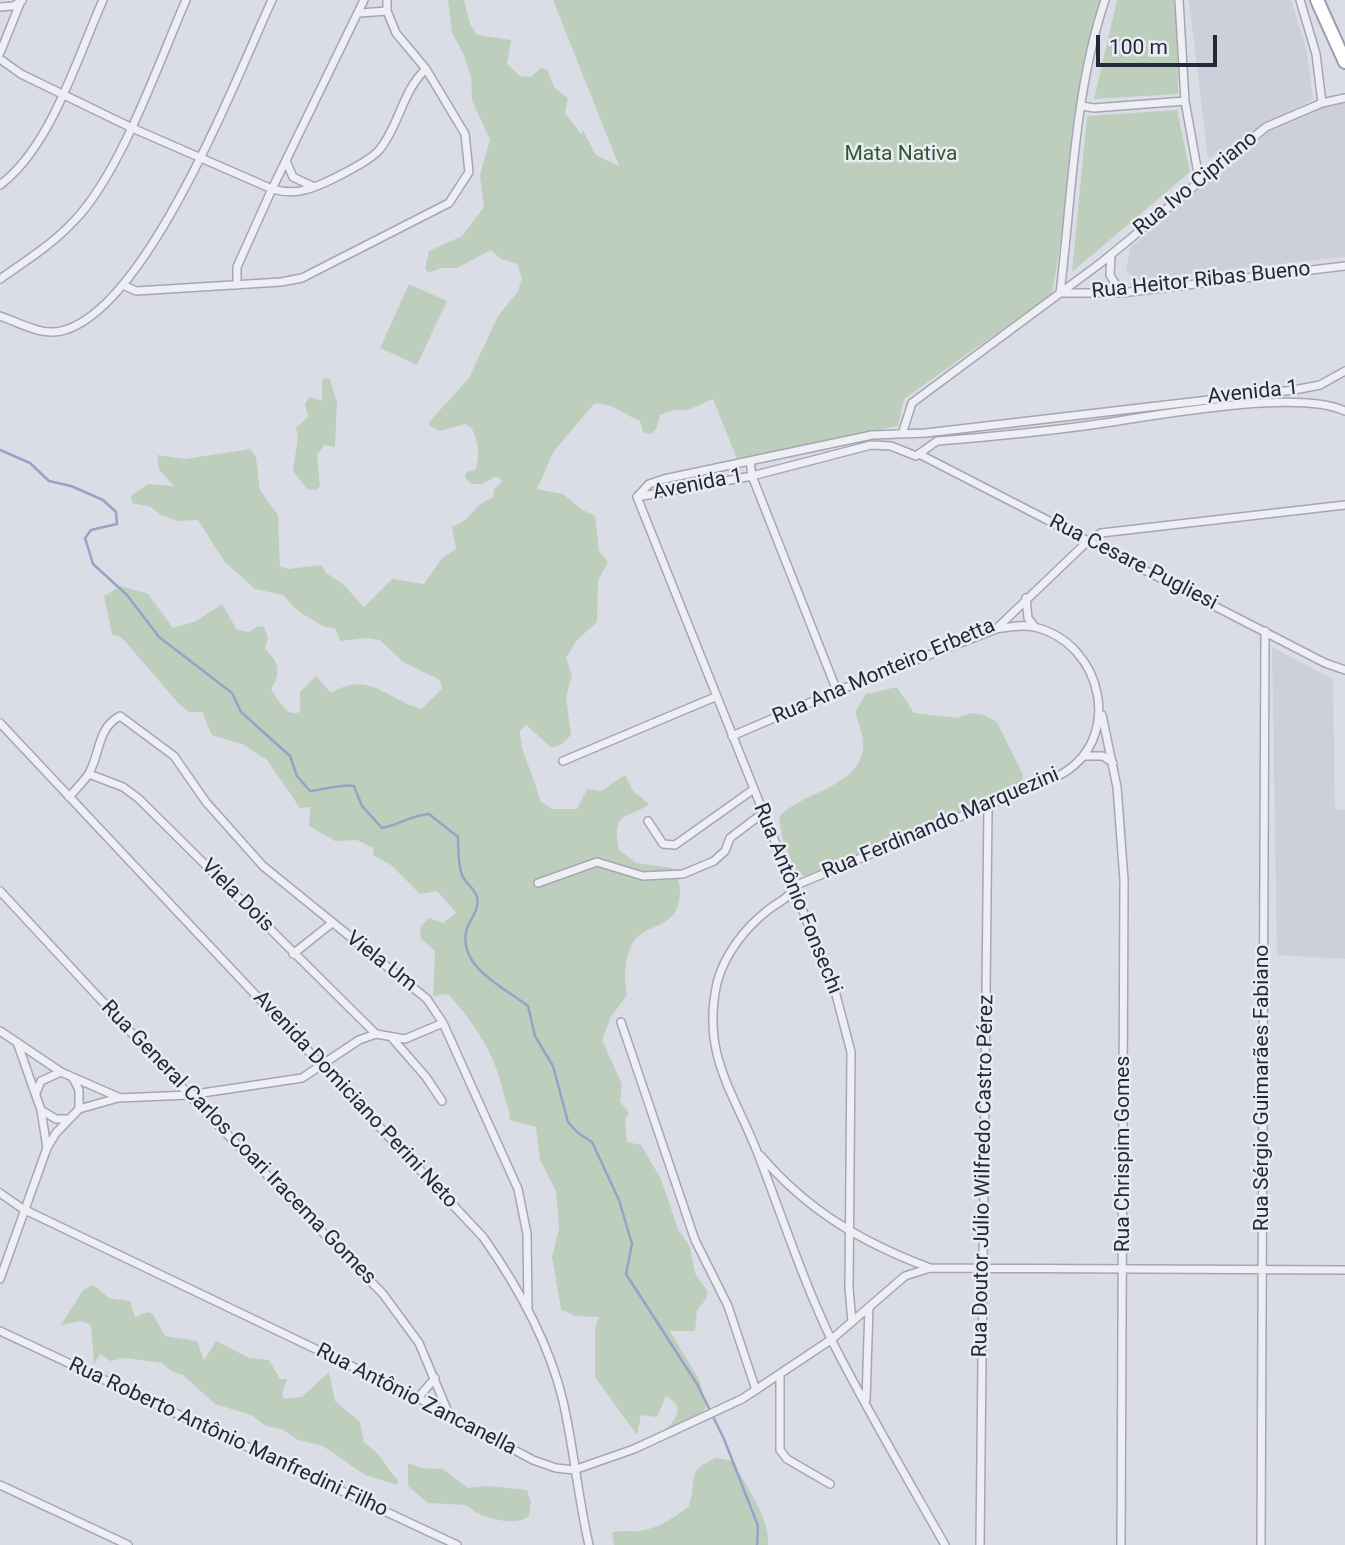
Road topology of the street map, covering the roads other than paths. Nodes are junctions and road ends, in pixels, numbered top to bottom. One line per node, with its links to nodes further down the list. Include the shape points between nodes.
1 (22, 0): 11 (street); 14 (street)
2 (103, 0): 18 (street)
3 (186, 0): 23 (street)
4 (272, 0): 24 (street)
5 (364, 0): 13 (street)
6 (387, 0): 12 (street)
7 (1105, 0): 22 (street)
8 (1179, 0): 20 (street)
9 (1300, 0): 21 (street)
10 (1317, 0): 16 (main road)
11 (0, 7)
12 (387, 11): 13 (street); 17 (street, via 403,45)
13 (360, 13): 25 (street)
14 (0, 53)
15 (0, 59): 18 (street)
16 (1345, 62)
17 (426, 69): 28 (street, via 412,85 380,150); 34 (street, via 467,142 468,172 453,199 311,275)
18 (62, 93): 23 (street); 27 (street, via 37,147)
19 (1345, 98): 21 (street, Rua Ivo Cipriano)
20 (1185, 101): 22 (street); 26 (street)
21 (1322, 103): 26 (street, Rua Ivo Cipriano, via 1266,127)
22 (1082, 106): 35 (street)
23 (130, 127): 24 (street); 32 (street, via 102,184 77,218)
24 (199, 157): 29 (street); 33 (street, via 157,241)
25 (286, 161): 28 (street, via 298,181); 29 (street)
26 (1199, 179): 30 (street, Rua Ivo Cipriano)
27 (0, 185)
28 (315, 187): 29 (street, via 293,192)
29 (272, 189): 34 (street, via 237,267)
30 (1113, 253): 35 (street, Rua Ivo Cipriano); 36 (street, via 1110,275)
31 (1345, 266): 36 (street, Rua Heitor Ribas Bueno)
32 (0, 279)
33 (123, 285): 34 (street, via 136,291); 37 (street, via 87,319 60,331 45,332)
34 (237, 285)
35 (1060, 293): 36 (street, Rua Heitor Ribas Bueno); 40 (street, Rua Heitor Ribas Bueno, via 912,403)
36 (1121, 293)
37 (0, 316)
38 (1345, 371): 41 (street, Avenida 1, via 1320,385 1294,390)
39 (1345, 411): 42 (street, Avenida 1, via 1296,401 937,441)
40 (903, 431): 41 (street, Avenida 1); 43 (street, Avenida 1)
41 (919, 433): 42 (street, via 925,439)
42 (924, 453): 44 (street, Avenida 1, via 912,456 891,446 871,445); 47 (street, Rua Cesare Pugliesi)
43 (750, 461): 44 (street); 45 (street, Avenida 1, via 649,484)
44 (751, 476): 45 (street, Avenida 1); 53 (street)
45 (637, 497): 54 (street, Rua Antônio Fonsechi)
46 (1345, 505): 47 (street, via 1110,530)
47 (1089, 540): 48 (street, Rua Ana Monteiro Erbetta); 51 (street, Rua Cesare Pugliesi)
48 (1026, 598): 49 (street, via 1028,618); 50 (street, Rua Ana Monteiro Erbetta)
49 (1034, 626): 50 (street, Rua Chrispim Gomes); 55 (street, Rua Chrispim Gomes, via 1076,648 1098,690)
50 (996, 629): 53 (street, Rua Ana Monteiro Erbetta)
51 (1265, 631): 52 (street, Rua Cesare Pugliesi); 95 (street, Rua Sérgio Guimarães Fabiano)
52 (1345, 670)
53 (837, 691): 57 (street, Rua Ana Monteiro Erbetta)
54 (715, 697): 57 (street, Rua Antônio Fonsechi); 59 (street)
55 (1101, 712): 58 (street, Rua Chrispim Gomes, via 1094,741); 60 (street, Rua Chrispim Gomes)
56 (0, 723): 63 (street, Avenida Domiciano Perini Neto)
57 (732, 736): 62 (street, Rua Antônio Fonsechi)
58 (1084, 756): 60 (street, via 1103,756); 64 (street, Rua Ferdinando Marquezini, via 1065,773)
59 (563, 761)
60 (1113, 763): 94 (street, Rua Chrispim Gomes, via 1124,880)
61 (89, 774): 63 (street); 70 (street, Viela Um, via 101,736 110,721 120,716 174,756 232,834); 71 (street, Viela Dois, via 138,798)
62 (754, 789): 65 (street, Rua Antônio Fonsechi); 66 (street, via 675,845 663,844)
63 (69, 796): 78 (street, Avenida Domiciano Perini Neto)
64 (988, 807): 68 (street, Rua Ferdinando Marquezini); 96 (street, Rua Doutor Júlio Wilfredo Castro Pérez)
65 (763, 813): 67 (street, via 730,838 714,861 683,874 642,876 597,862); 68 (street, Rua Antônio Fonsechi)
66 (648, 821)
67 (538, 883)
68 (794, 886): 89 (street, via 791,894 739,939 721,973 714,1004 713,1043); 92 (street, Rua Antônio Fonsechi, via 835,991 851,1052)
69 (0, 891): 82 (street, Rua General Carlos Coari Iracema Gomes)
70 (332, 923): 71 (street); 73 (street, Viela Um, via 413,986)
71 (293, 954): 75 (street, Viela Dois)
72 (621, 1022): 106 (street, via 695,1240 728,1306)
73 (443, 1023): 76 (street, via 415,1036); 100 (street, Viela Um, via 518,1189 527,1234)
74 (0, 1031): 77 (street)
75 (376, 1034): 76 (street); 78 (street, via 346,1047)
76 (392, 1038): 84 (street)
77 (16, 1042): 79 (street); 81 (street)
78 (323, 1066): 82 (street, via 302,1078); 100 (street, Avenida Domiciano Perini Neto, via 483,1237)
79 (61, 1072): 80 (street); 81 (street, via 41,1082)
80 (74, 1080): 83 (street); 85 (street)
81 (36, 1093): 86 (street)
82 (189, 1095): 83 (street); 105 (street, Rua General Carlos Coari Iracema Gomes, via 383,1294 419,1343)
83 (118, 1098): 85 (street)
84 (442, 1101)
85 (79, 1109): 87 (street)
86 (41, 1110): 87 (street, via 56,1119); 88 (street)
87 (67, 1119): 88 (street)
88 (47, 1148): 91 (street)
89 (757, 1151): 92 (street, via 807,1203); 103 (street)
90 (0, 1193): 91 (street, Rua Antônio Zancanella)
91 (23, 1209): 98 (street); 107 (street, Rua Antônio Zancanella)
92 (850, 1232): 93 (street); 101 (street, Rua Antônio Fonsechi)
93 (930, 1268): 96 (street); 99 (street, via 905,1276)
94 (1124, 1268): 95 (street); 96 (street); 118 (street, Rua Chrispim Gomes)
95 (1262, 1268): 97 (street); 119 (street, Rua Sérgio Guimarães Fabiano)
96 (984, 1270): 117 (street, Rua Doutor Júlio Wilfredo Castro Pérez)
97 (1345, 1270)
98 (0, 1279)
99 (869, 1306): 101 (street); 108 (street)
100 (528, 1310): 110 (street, Avenida Domiciano Perini Neto, via 563,1400)
101 (852, 1322): 103 (street)
102 (0, 1331): 114 (street, Rua Roberto Antônio Manfredini Filho)
103 (832, 1339): 104 (street); 108 (street)
104 (780, 1376): 106 (street); 111 (street, via 780,1450 787,1459)
105 (435, 1378): 107 (street); 109 (street, Rua General Carlos Coari Iracema Gomes)
106 (756, 1390): 110 (street, via 703,1419)
107 (418, 1398): 109 (street, Rua Antônio Zancanella)
108 (866, 1404): 116 (street)
109 (448, 1413): 110 (street, Rua Antônio Zancanella, via 533,1460)
110 (574, 1470): 115 (street, Avenida Domiciano Perini Neto)
111 (830, 1484)
112 (0, 1485): 113 (street)
113 (128, 1545)
114 (457, 1545)
115 (589, 1545)
116 (945, 1545)
117 (980, 1545)
118 (1121, 1545)
119 (1261, 1545)

